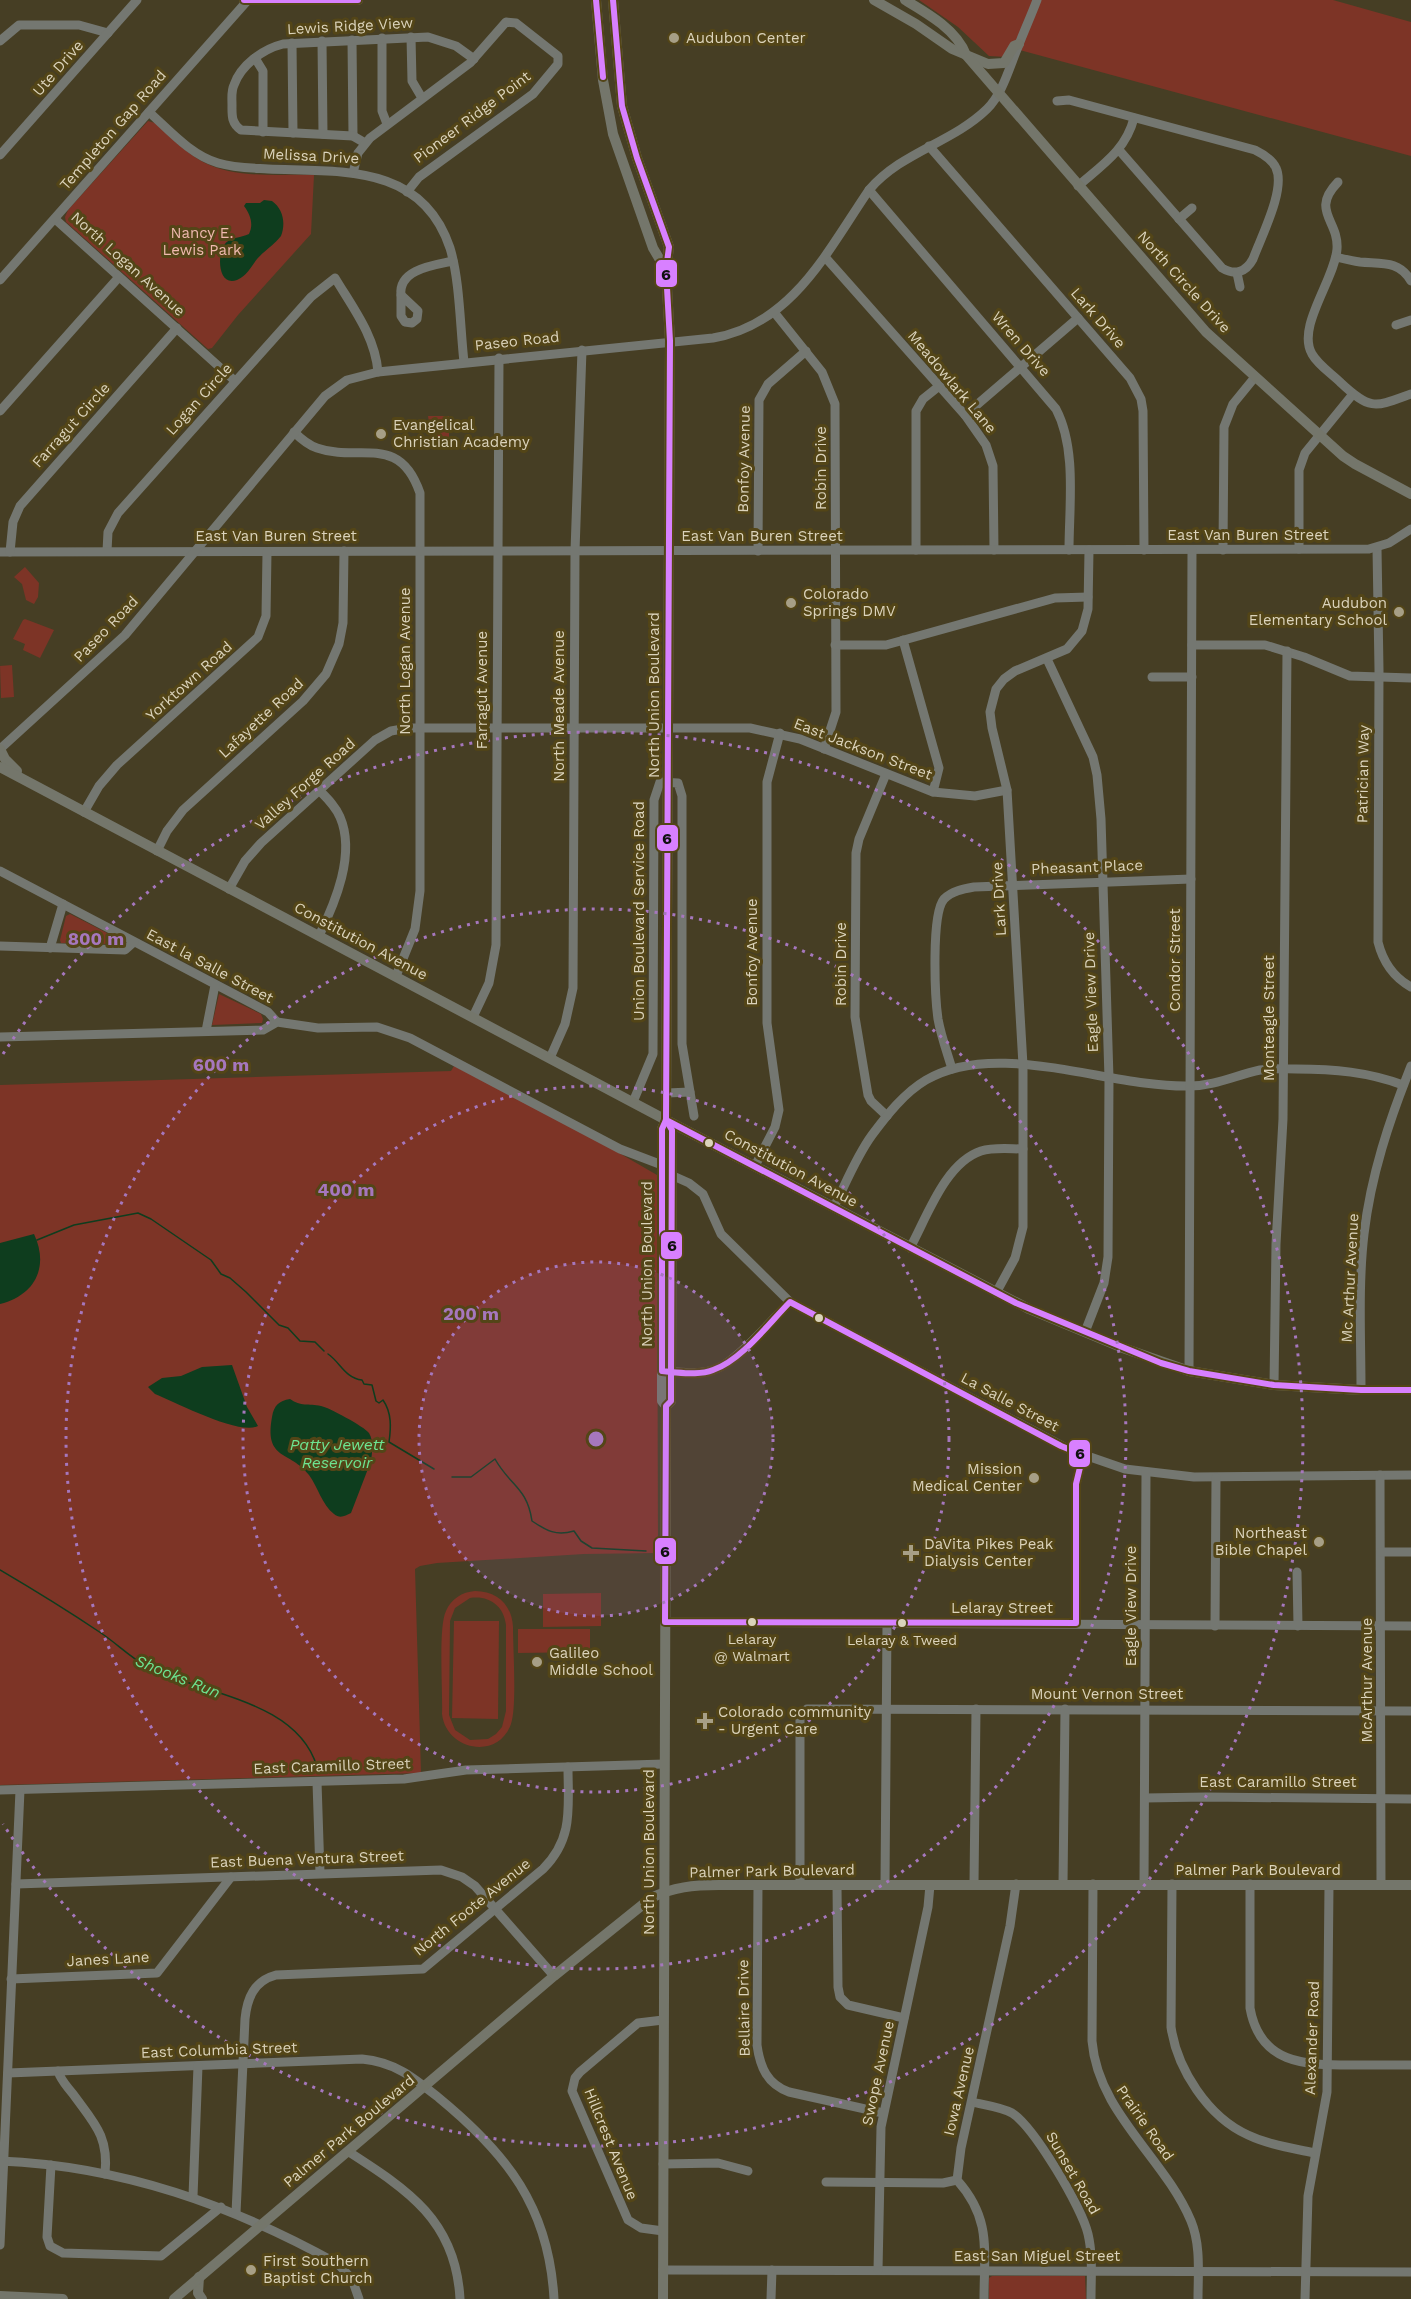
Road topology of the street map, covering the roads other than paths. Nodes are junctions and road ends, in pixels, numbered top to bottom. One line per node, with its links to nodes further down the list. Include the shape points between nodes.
1 (137, 0): 9 (street, Ute Drive)
2 (246, 0): 3 (main road); 23 (street, Templeton Gap Road)
3 (358, 0)
4 (597, 0): 45 (main road, North Union Boulevard, via 603,80 613,134 653,248)
5 (614, 0): 45 (main road, North Union Boulevard, via 622,106 669,247)
6 (874, 0): 17 (main road, North Circle Drive)
7 (905, 0): 17 (main road, North Circle Drive, via 956,37)
8 (1037, 0): 16 (street, Paseo Road)
9 (108, 33): 12 (street, via 79,25 19,25); 33 (street, Ute Drive)
10 (411, 37): 11 (street, Lewis Ridge View); 19 (street, Lewis Ridge View, via 447,41); 21 (street, via 412,81)
11 (382, 38): 13 (street, Lewis Ridge View); 25 (street, via 382,111)
12 (0, 40)
13 (352, 40): 14 (street, Lewis Ridge View); 29 (street)
14 (322, 41): 15 (street, Lewis Ridge View); 28 (street)
15 (292, 43): 18 (street, Lewis Ridge View, via 275,46); 27 (street)
16 (1019, 44): 17 (main road, via 1008,60 999,65); 20 (street, Paseo Road)
17 (966, 56): 20 (main road, North Circle Drive)
18 (255, 58): 26 (street, via 263,71); 26 (street, Lewis Ridge View, via 234,85 232,117 241,130)
19 (474, 59): 21 (street); 38 (street, Pioneer Ridge Point, via 510,21 558,56 558,64 533,94 419,177)
20 (999, 93): 31 (street, Paseo Road, via 972,121); 36 (main road, North Circle Drive)
21 (423, 98): 25 (street)
22 (1057, 101): 24 (street, via 1069,100)
23 (149, 112): 34 (street, Melissa Drive, via 208,160 239,168); 40 (street, Templeton Gap Road)
24 (1134, 118): 32 (street); 46 (street, via 1255,150 1276,166 1278,192 1253,258 1247,268)
25 (387, 124): 30 (street)
26 (263, 132): 27 (street, Lewis Ridge View)
27 (293, 133): 28 (street, Lewis Ridge View)
28 (323, 135): 29 (street, Lewis Ridge View)
29 (353, 136): 30 (street, Lewis Ridge View)
30 (364, 146): 34 (street, via 355,159)
31 (929, 146): 37 (street, Paseo Road, via 889,170); 53 (street, Lark Drive)
32 (1119, 150): 36 (street); 41 (street)
33 (0, 155)
34 (356, 173): 38 (street, Melissa Drive, via 389,181)
35 (1338, 182): 43 (street, via 1328,191 1324,205 1337,243)
36 (1078, 186): 64 (main road, North Circle Drive, via 1206,332)
37 (869, 190): 42 (street, Paseo Road); 62 (street, Wren Drive)
38 (407, 192): 44 (street, Melissa Drive, via 423,204 440,228)
39 (1192, 208): 41 (street)
40 (55, 219): 47 (street, North Logan Avenue); 48 (street, Templeton Gap Road)
41 (1179, 219): 46 (street, via 1221,268)
42 (825, 257): 52 (street, Paseo Road, via 809,279); 66 (street, Meadowlark Lane)
43 (1336, 257): 49 (street, via 1391,263); 67 (street, via 1307,343 1315,359)
44 (453, 261): 51 (street, via 416,271 402,285); 61 (street, Melissa Drive)
45 (666, 270): 57 (main road, North Union Boulevard)
46 (1237, 273): 50 (street)
47 (119, 277): 56 (street, North Logan Avenue); 69 (street)
48 (0, 280)
49 (1411, 281)
50 (1240, 287)
51 (401, 296)
52 (774, 312): 57 (street, Paseo Road, via 718,337); 59 (street, Robin Drive)
53 (1078, 318): 62 (street); 82 (street, Lark Drive, via 1130,378 1141,399)
54 (1411, 320): 55 (street)
55 (1396, 325)
56 (177, 328): 65 (street, North Logan Avenue); 92 (street, Farragut Circle, via 20,506)
57 (670, 341): 58 (street, Paseo Road); 90 (main road, North Union Boulevard)
58 (582, 350): 60 (street, Paseo Road); 89 (street, North Meade Avenue)
59 (806, 351): 77 (street, Robin Drive, via 826,378 835,405); 91 (street, Bonfoy Avenue, via 768,384 759,400)
60 (499, 358): 61 (street, Paseo Road); 88 (street, Farragut Avenue)
61 (464, 362): 63 (street, Paseo Road)
62 (1021, 366): 70 (street); 80 (street, Wren Drive, via 1056,409 1066,432)
63 (378, 372): 65 (street, Logan Circle, via 371,337 335,278 311,297); 71 (street, Paseo Road, via 355,376 339,385)
64 (1256, 377): 72 (main road, North Circle Drive); 84 (street, via 1233,404 1224,427)
65 (235, 381): 85 (street, Logan Circle, via 118,513 108,532)
66 (938, 387): 70 (street, Meadowlark Lane); 78 (street, via 916,411)
67 (1353, 394): 68 (street, via 1376,405); 72 (street)
68 (1411, 394)
69 (0, 411)
70 (964, 415): 79 (street, Meadowlark Lane, via 991,455)
71 (294, 432): 87 (street, North Logan Avenue, via 318,449 377,452 405,467 420,493); 93 (street, Paseo Road)
72 (1320, 435): 73 (main road, North Circle Drive, via 1355,464); 76 (street, via 1305,453 1299,470)
73 (1411, 494)
74 (1411, 529): 75 (street, East Van Buren Street)
75 (1377, 548): 76 (street, East Van Buren Street); 103 (street, Patrician Way)
76 (1299, 549): 84 (street, East Van Buren Street)
77 (837, 550): 78 (street, East Van Buren Street); 91 (street, East Van Buren Street); 97 (street, Robin Drive)
78 (916, 550): 79 (street, East Van Buren Street)
79 (994, 550): 80 (street, East Van Buren Street)
80 (1069, 550): 81 (street, East Van Buren Street)
81 (1089, 550): 82 (street, East Van Buren Street); 95 (street, Lark Drive)
82 (1144, 550): 83 (street, East Van Buren Street)
83 (1192, 550): 84 (street, East Van Buren Street); 98 (street, Condor Street)
84 (1223, 550)
85 (107, 551): 92 (street, East Van Buren Street); 93 (street, East Van Buren Street)
86 (344, 551): 87 (street, East Van Buren Street); 94 (street, East Van Buren Street); 122 (street, Lafayette Road, via 343,623 339,645 326,674 303,701 183,810)
87 (421, 551): 88 (street, East Van Buren Street); 105 (street, North Logan Avenue)
88 (498, 551): 89 (street, East Van Buren Street); 106 (street, Farragut Avenue)
89 (575, 551): 90 (street, East Van Buren Street); 107 (street, North Meade Avenue)
90 (669, 551): 91 (street, East Van Buren Street); 108 (main road, North Union Boulevard)
91 (758, 551)
92 (5, 552)
93 (193, 552): 94 (street, East Van Buren Street); 110 (street, Paseo Road, via 120,641)
94 (267, 552): 121 (street, Yorktown Road, via 266,616 258,637 117,765)
95 (1088, 597): 96 (street, via 1055,598); 100 (street, Lark Drive, via 1086,622 1076,640)
96 (903, 640): 97 (street, via 886,645); 120 (street, via 939,768)
97 (835, 645): 111 (street, Robin Drive, via 836,712)
98 (1192, 645): 99 (street, via 1264,645); 102 (street, Condor Street)
99 (1287, 651): 103 (street, via 1343,674); 147 (street, Monteagle Street)
100 (1047, 659): 118 (street, Lark Drive, via 1011,673 992,700 992,728); 125 (street, Eagle View Drive, via 1096,766)
101 (1152, 677): 102 (street)
102 (1192, 677): 124 (street, Condor Street)
103 (1379, 678): 104 (street); 138 (street, Patrician Way, via 1378,942 1390,970)
104 (1411, 678)
105 (420, 728): 106 (street, East Jackson Street); 119 (street, Valley Forge Road, via 383,735); 136 (street, North Logan Avenue, via 419,903 411,941)
106 (497, 728): 107 (street, East Jackson Street); 139 (street, Farragut Avenue, via 496,945 489,983)
107 (574, 728): 108 (street, East Jackson Street); 143 (street, North Meade Avenue, via 573,988 565,1024)
108 (668, 728): 109 (street, East Jackson Street, via 750,728); 117 (main road, North Union Boulevard)
109 (780, 733): 111 (street, East Jackson Street); 159 (street, Bonfoy Avenue, via 767,782 766,1012 779,1110 775,1127)
110 (0, 749): 116 (main road, via 7,763)
111 (824, 749): 115 (street, East Jackson Street)
112 (0, 767): 114 (main road, Constitution Avenue)
113 (0, 773): 114 (main road)
114 (13, 774): 116 (main road, Constitution Avenue)
115 (886, 774): 120 (street, East Jackson Street); 155 (street, Robin Drive, via 856,846 855,1017 868,1095)
116 (25, 781): 121 (main road, Constitution Avenue)
117 (669, 781): 126 (street, Union Boulevard Service Road, via 660,782 655,793); 127 (main road, North Union Boulevard); 128 (street, via 678,783 682,791)
118 (1007, 790): 120 (street, East Jackson Street, via 975,796); 129 (street, Lark Drive)
119 (320, 791): 130 (street, Valley Forge Road, via 253,852); 132 (street, via 340,816 345,847 336,897)
120 (933, 792)
121 (84, 812): 122 (main road, Constitution Avenue)
122 (157, 850): 130 (main road, Constitution Avenue)
123 (0, 871): 131 (street, East la Salle Street)
124 (1191, 879): 125 (street, Pheasant Place); 150 (street, Condor Street)
125 (1103, 882): 129 (street, Pheasant Place); 148 (street, Eagle View Drive)
126 (654, 885): 127 (street); 153 (street, Union Boulevard Service Road, via 653,1054)
127 (668, 885): 128 (street); 152 (main road, North Union Boulevard)
128 (682, 885): 151 (street, via 682,1044)
129 (1014, 885): 144 (street, Lark Drive); 146 (street, Pheasant Place, via 960,889 943,901 939,909 936,1005)
130 (229, 889): 132 (main road, Constitution Avenue)
131 (63, 904): 133 (street, East la Salle Street); 135 (street)
132 (319, 936): 136 (main road, Constitution Avenue)
133 (134, 942): 135 (street, via 125,950); 137 (street, East la Salle Street)
134 (0, 946): 135 (street)
135 (50, 948)
136 (396, 976): 139 (main road, Constitution Avenue)
137 (215, 985): 140 (street, East la Salle Street, via 268,1012); 141 (street)
138 (1411, 987)
139 (473, 1017): 143 (main road, Constitution Avenue)
140 (277, 1022): 141 (street, via 263,1030); 158 (street, via 306,1027 377,1027 400,1033 628,1153)
141 (206, 1031): 142 (street)
142 (0, 1037)
143 (550, 1058): 153 (main road, Constitution Avenue)
144 (1023, 1065): 146 (street, via 977,1063); 148 (street); 157 (street, Lark Drive)
145 (1411, 1066): 149 (street, Mc Arthur Avenue)
146 (952, 1069): 155 (street, via 909,1092)
147 (1284, 1069): 149 (street, via 1347,1070); 150 (street, via 1260,1070 1211,1085); 168 (street, Monteagle Street)
148 (1109, 1078): 150 (street); 165 (street, Eagle View Drive, via 1107,1268)
149 (1404, 1085): 169 (street, Mc Arthur Avenue, via 1378,1156 1365,1227)
150 (1190, 1086): 167 (street, Condor Street)
151 (690, 1092): 152 (street); 154 (street)
152 (667, 1093): 156 (main road, North Union Boulevard)
153 (633, 1102): 156 (main road, Constitution Avenue)
154 (694, 1116)
155 (887, 1116): 161 (street, via 864,1148)
156 (666, 1120): 158 (main road, North Union Boulevard, via 662,1129); 159 (main road, Constitution Avenue); 160 (main road, North Union Boulevard, via 672,1130)
157 (1023, 1149): 162 (street, via 982,1151 959,1164); 163 (street, Lark Drive, via 1024,1215 1020,1243)
158 (662, 1165): 166 (main road, North Union Boulevard)
159 (755, 1166): 161 (main road, Constitution Avenue)
160 (671, 1175): 164 (street, La Salle Street, via 703,1194 721,1234); 166 (main road, North Union Boulevard)
161 (834, 1207): 162 (main road, Constitution Avenue)
162 (910, 1248): 163 (main road, Constitution Avenue)
163 (996, 1293): 165 (main road, Constitution Avenue)
164 (790, 1302): 166 (street, via 728,1363 709,1371); 171 (street, La Salle Street)
165 (1085, 1332): 167 (main road, Constitution Avenue)
166 (666, 1371): 179 (main road, North Union Boulevard, via 670,1401 666,1406)
167 (1189, 1371): 168 (main road, Constitution Avenue)
168 (1274, 1385): 169 (main road, Constitution Avenue)
169 (1361, 1390): 170 (main road, Constitution Avenue)
170 (1411, 1390)
171 (1083, 1455): 172 (street, La Salle Street); 181 (street, via 1077,1485)
172 (1146, 1472): 175 (street, La Salle Street); 182 (street, Eagle View Drive)
173 (1380, 1475): 174 (street, La Salle Street); 175 (street, La Salle Street); 176 (street, McArthur Avenue)
174 (1411, 1475)
175 (1216, 1478): 183 (street)
176 (1381, 1552): 177 (street); 185 (street, McArthur Avenue)
177 (1411, 1552)
178 (1297, 1572): 184 (street)
179 (665, 1622): 180 (street, Lelaray Street); 193 (main road, North Union Boulevard)
180 (887, 1623): 181 (street, Lelaray Street); 187 (street)
181 (1076, 1623): 182 (street, Lelaray Street)
182 (1146, 1625): 183 (street, Lelaray Street); 189 (street, Eagle View Drive)
183 (1215, 1626): 184 (street, Lelaray Street)
184 (1298, 1626): 185 (street, Lelaray Street)
185 (1382, 1626): 186 (street, Lelaray Street); 191 (street, McArthur Avenue)
186 (1411, 1626)
187 (887, 1709): 188 (street, Mount Vernon Street); 210 (street, Mount Vernon Street, via 811,1708 800,1716); 212 (street)
188 (976, 1709): 190 (street, Mount Vernon Street); 204 (street)
189 (1145, 1709): 190 (street, Mount Vernon Street); 191 (street, Mount Vernon Street); 198 (street, Eagle View Drive)
190 (1065, 1710): 214 (street)
191 (1382, 1711): 192 (street, Mount Vernon Street); 199 (street, McArthur Avenue)
192 (1411, 1711)
193 (664, 1764): 194 (street, East Caramillo Street); 219 (main road, North Union Boulevard)
194 (568, 1767): 195 (street, East Caramillo Street, via 466,1770 404,1779); 220 (street, North Foote Avenue, via 568,1814 563,1840 549,1863)
195 (317, 1782): 197 (street, East Caramillo Street); 201 (street)
196 (0, 1790): 197 (street, East Caramillo Street)
197 (20, 1790): 203 (street)
198 (1145, 1798): 199 (street, East Caramillo Street); 215 (street, Eagle View Drive)
199 (1382, 1799): 200 (street, East Caramillo Street); 217 (street, McArthur Avenue)
200 (1411, 1799)
201 (320, 1873): 202 (street, East Buena Ventura Street); 220 (street, East Buena Ventura Street, via 441,1870 469,1881)
202 (231, 1877): 203 (street, East Buena Ventura Street); 222 (street, Janes Lane, via 157,1973)
203 (16, 1884): 222 (street)
204 (974, 1884): 205 (main road, Palmer Park Boulevard); 213 (main road, Palmer Park Boulevard)
205 (1016, 1884): 214 (main road, Palmer Park Boulevard); 233 (street, Iowa Avenue, via 1011,1926)
206 (1093, 1884): 214 (main road, Palmer Park Boulevard); 215 (main road, Palmer Park Boulevard); 256 (street, Prairie Road, via 1092,2041 1097,2071 1108,2097 1183,2205 1192,2223)
207 (1172, 1884): 208 (main road, Palmer Park Boulevard); 215 (main road, Palmer Park Boulevard); 236 (street, via 1171,2026 1183,2066 1205,2100 1236,2129 1269,2143)
208 (1250, 1884): 216 (main road, Palmer Park Boulevard); 227 (street, via 1249,2000 1255,2027 1272,2049 1287,2059)
209 (758, 1885): 210 (main road, Palmer Park Boulevard); 219 (main road, Palmer Park Boulevard, via 677,1887); 234 (street, Bellaire Drive, via 757,2045 762,2070 772,2083 789,2092)
210 (800, 1885): 211 (main road, Palmer Park Boulevard)
211 (837, 1885): 212 (main road, Palmer Park Boulevard); 223 (street, via 840,1997 848,2005)
212 (885, 1885): 213 (main road, Palmer Park Boulevard)
213 (930, 1885): 223 (street, Swope Avenue)
214 (1064, 1885)
215 (1144, 1885)
216 (1329, 1885): 217 (main road, Palmer Park Boulevard); 227 (street, Alexander Road)
217 (1381, 1885): 218 (main road, Palmer Park Boulevard)
218 (1411, 1885)
219 (664, 1892): 221 (main road, Palmer Park Boulevard); 224 (main road, North Union Boulevard)
220 (496, 1908): 221 (street, East Buena Ventura Street); 226 (street, North Foote Avenue, via 423,1969 282,1974 264,1979 246,2004)
221 (554, 1976): 232 (main road, Palmer Park Boulevard)
222 (12, 1979): 225 (street)
223 (904, 2018): 234 (street, Swope Avenue)
224 (663, 2020): 238 (main road, North Union Boulevard); 249 (street, Hillcrest Avenue, via 638,2023 580,2072 572,2091 628,2220 642,2228)
225 (4, 2040): 231 (street)
226 (242, 2064): 229 (street, East Columbia Street); 232 (street, East Columbia Street, via 373,2060 398,2067); 247 (street, North Foote Avenue)
227 (1328, 2065): 228 (street); 236 (street, Alexander Road, via 1327,2092)
228 (1411, 2065)
229 (198, 2066): 230 (street, East Columbia Street); 245 (street)
230 (58, 2071): 231 (street, East Columbia Street); 241 (street, via 103,2137)
231 (8, 2073): 237 (street)
232 (425, 2087): 235 (main road, Palmer Park Boulevard); 266 (street, via 477,2130 520,2184 540,2227)
233 (972, 2102): 242 (street, Iowa Avenue); 255 (street, Sunset Road, via 1007,2111 1031,2130 1083,2217)
234 (883, 2113): 244 (street, Swope Avenue)
235 (349, 2152): 248 (main road, Palmer Park Boulevard); 265 (street, via 390,2178 422,2205 454,2260)
236 (1314, 2153): 257 (street, Alexander Road, via 1307,2206)
237 (2, 2161): 239 (street); 250 (street)
238 (663, 2164): 240 (street, via 718,2163); 249 (main road, North Union Boulevard)
239 (51, 2165): 241 (street); 246 (street, via 47,2237 50,2246 63,2253 161,2256)
240 (748, 2171)
241 (105, 2174): 245 (street)
242 (957, 2180): 244 (street); 254 (street, via 983,2223)
243 (826, 2182): 244 (street)
244 (878, 2183): 253 (street, Swope Avenue)
245 (193, 2196): 246 (street)
246 (221, 2207): 247 (street)
247 (236, 2213): 248 (street)
248 (261, 2225): 259 (main road, Palmer Park Boulevard); 264 (street, via 338,2264 352,2279)
249 (663, 2230): 251 (main road, North Union Boulevard)
250 (0, 2246)
251 (663, 2270): 252 (street, East San Miguel Street); 267 (main road, North Union Boulevard)
252 (772, 2270): 253 (street, East San Miguel Street); 268 (street)
253 (878, 2270): 254 (street, East San Miguel Street)
254 (984, 2271): 255 (street, East San Miguel Street); 269 (street)
255 (1091, 2271): 256 (street, East San Miguel Street); 270 (street, Sunset Road)
256 (1198, 2272): 257 (street, East San Miguel Street); 271 (street, Prairie Road)
257 (1306, 2272): 258 (street, East San Miguel Street); 272 (street, Alexander Road)
258 (1411, 2272)
259 (200, 2277): 262 (main road, Palmer Park Boulevard); 263 (main road, via 198,2293)
260 (0, 2296): 261 (main road)
261 (63, 2299)
262 (174, 2299)
263 (202, 2299)
264 (358, 2299)
265 (460, 2299)
266 (554, 2299)
267 (663, 2299)
268 (771, 2299)
269 (984, 2299)
270 (1091, 2299)
271 (1198, 2299)
272 (1305, 2299)

